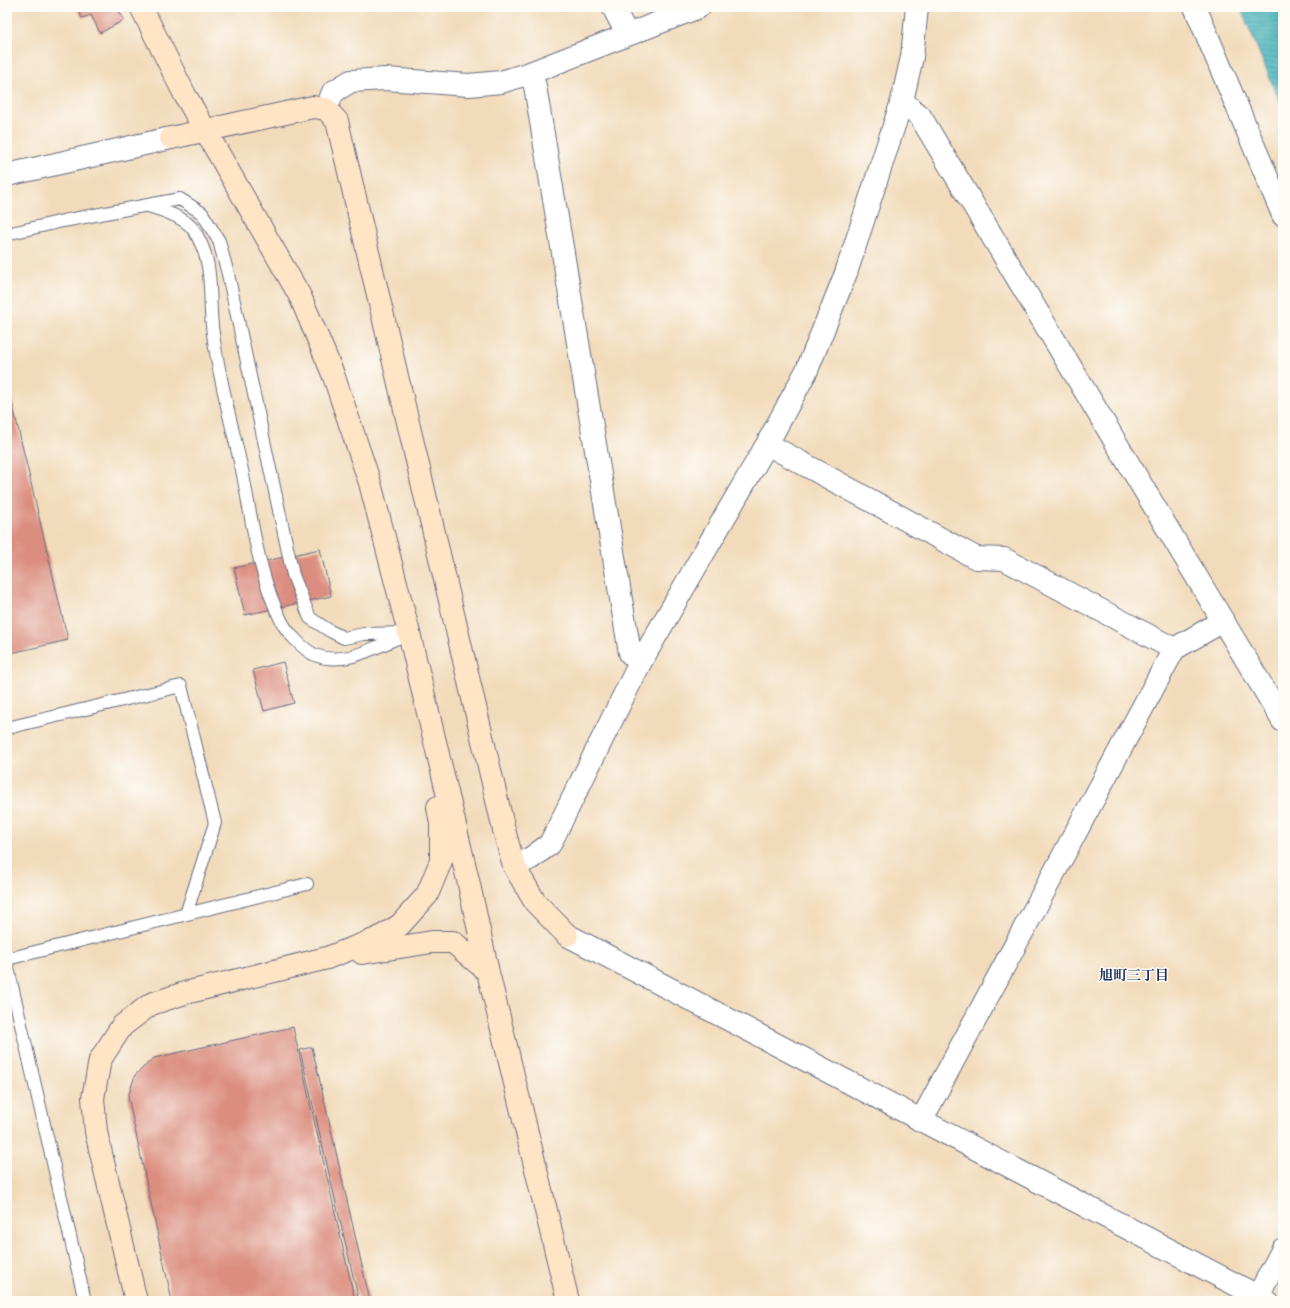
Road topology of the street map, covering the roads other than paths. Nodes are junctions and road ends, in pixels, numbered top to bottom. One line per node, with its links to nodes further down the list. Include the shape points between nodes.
1 (141, 7): 10 (street, via 185,95)
2 (613, 7): 6 (street)
3 (699, 7): 6 (street)
4 (917, 7): 8 (street, via 912,57)
5 (1195, 7): 13 (street)
6 (627, 34): 7 (street)
7 (530, 73): 9 (street, via 501,82 469,84 386,79 351,81 333,92); 19 (street, via 535,86 630,653)
8 (902, 101): 15 (street, via 846,273 807,370); 16 (street, via 920,116)
9 (326, 109): 10 (street, via 313,107); 23 (street, via 337,121)
10 (206, 130): 11 (street); 17 (street, via 300,296 333,374 370,484)
11 (7, 175)
12 (145, 206): 14 (lane); 17 (lane, via 180,199 202,213 219,241 293,575 310,618 344,638 364,634); 17 (lane, via 170,213 192,228 205,251 211,280 214,341 265,581 282,623 299,643 314,654 348,659)
13 (1283, 216)
14 (7, 234)
15 (767, 444): 18 (street, via 976,558 1004,559); 19 (street)
16 (1223, 621): 18 (street); 21 (street)
17 (409, 633): 20 (street)
18 (1174, 649): 30 (street)
19 (640, 663): 23 (street, via 550,844 531,858)
20 (417, 674): 26 (street, via 420,723 441,824 441,861 426,895 400,925 379,938); 29 (street)
21 (1283, 721)
22 (7, 728): 25 (lane, via 181,686 214,823)
23 (514, 866): 30 (street, via 535,902 567,935)
24 (307, 884): 25 (lane)
25 (186, 914): 27 (lane)
26 (327, 958): 29 (street, via 432,942 453,942); 34 (street, via 184,993 151,1004 122,1026 100,1060 92,1098 96,1132)
27 (7, 959)
28 (7, 964): 33 (lane)
29 (488, 972): 35 (street)
30 (921, 1121): 32 (street)
31 (1283, 1249): 32 (street)
32 (1262, 1299)
33 (85, 1301)
34 (136, 1301)
35 (568, 1301)

